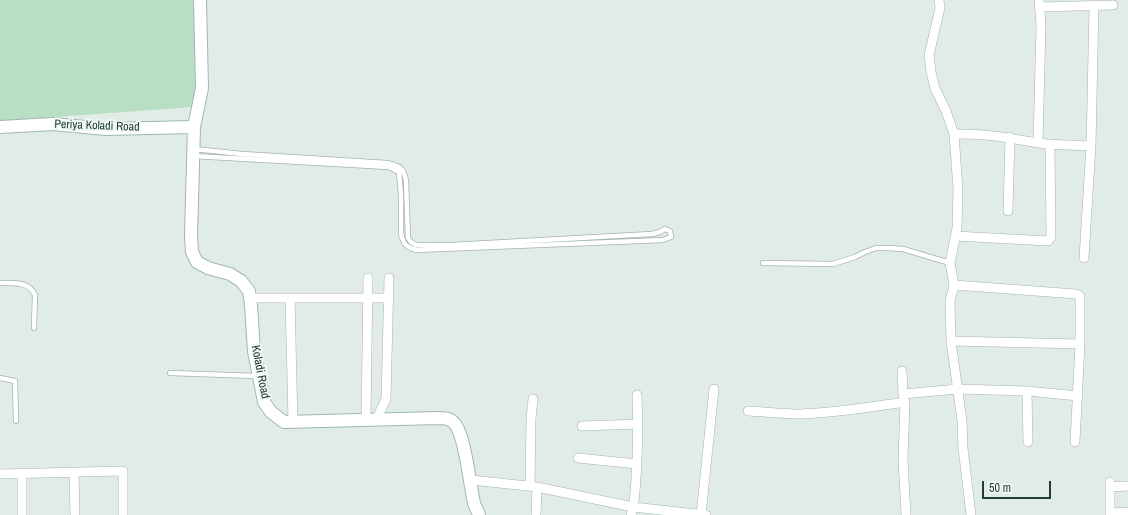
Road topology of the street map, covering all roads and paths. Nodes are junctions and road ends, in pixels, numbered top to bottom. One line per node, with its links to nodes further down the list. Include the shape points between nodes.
1 (200, 0): 7 (street, Koladi Road, via 202,88)
2 (939, 0): 8 (street, via 940,8 930,54 931,72)
3 (1039, 4): 5 (street); 10 (street, via 1041,25)
4 (1113, 5): 5 (street)
5 (1094, 6): 12 (street)
6 (0, 127): 7 (street, Periya Koladi Road, via 53,124 106,128)
7 (194, 127): 13 (street, Koladi Road)
8 (954, 134): 9 (street); 15 (street, via 958,189)
9 (1010, 137): 10 (street); 14 (street)
10 (1038, 143): 11 (street)
11 (1050, 144): 12 (street); 15 (street, via 1051,237 1048,241)
12 (1091, 146): 16 (street)
13 (193, 152): 13 (lane, via 394,169 398,172 400,180 402,242 416,250 663,240 670,237 670,231 665,229 644,234 416,245 408,238 406,181 405,173 400,167 387,163); 23 (street, Koladi Road, via 192,252 197,262 230,274 241,281)
14 (1008, 211)
15 (955, 236): 17 (street)
16 (1084, 258)
17 (950, 263): 18 (lane, via 903,249 876,248 833,264); 22 (street)
18 (763, 264)
19 (368, 278): 25 (street)
20 (389, 278): 26 (street)
21 (0, 283): 27 (lane, via 22,284 33,290)
22 (954, 285): 28 (street, via 950,301); 29 (street, via 1078,295 1081,299)
23 (250, 298): 24 (street); 32 (street, Koladi Road)
24 (290, 298): 25 (street); 44 (street)
25 (368, 298): 26 (street); 42 (street)
26 (388, 298): 42 (street, via 386,399)
27 (34, 328)
28 (952, 341): 29 (street); 35 (street)
29 (1080, 344): 38 (street)
30 (902, 371): 39 (street)
31 (170, 373): 32 (lane)
32 (258, 376): 44 (street, Koladi Road, via 264,402 271,412 284,422)
33 (0, 378): 43 (lane, via 15,381)
34 (714, 389): 65 (street)
35 (958, 389): 36 (street); 39 (street); 67 (street)
36 (1027, 391): 38 (street); 47 (street)
37 (637, 395): 45 (street)
38 (1078, 396): 48 (street)
39 (904, 398): 41 (street, via 820,413); 66 (street, via 903,460)
40 (533, 399): 55 (street)
41 (748, 411)
42 (371, 420): 44 (street, Koladi Road); 54 (street, Koladi Road, via 438,418 454,422 459,430)
43 (16, 421)
44 (293, 422)
45 (638, 424): 46 (street); 50 (street)
46 (582, 426)
47 (1028, 442)
48 (1075, 442)
49 (578, 458): 50 (street)
50 (637, 464): 57 (street)
51 (74, 472): 53 (street); 61 (street); 62 (street, via 124,471)
52 (0, 474): 53 (street)
53 (22, 474): 60 (street)
54 (471, 480): 55 (street); 63 (street, Koladi Road, via 474,504)
55 (533, 486): 57 (street); 64 (street)
56 (1128, 486): 59 (street, via 1110,484)
57 (632, 511): 65 (street)
58 (1128, 512): 59 (street)
59 (1110, 514)
60 (22, 515)
61 (75, 515)
62 (124, 515)
63 (479, 515)
64 (536, 515)
65 (703, 515)
66 (906, 515)
67 (971, 515)

